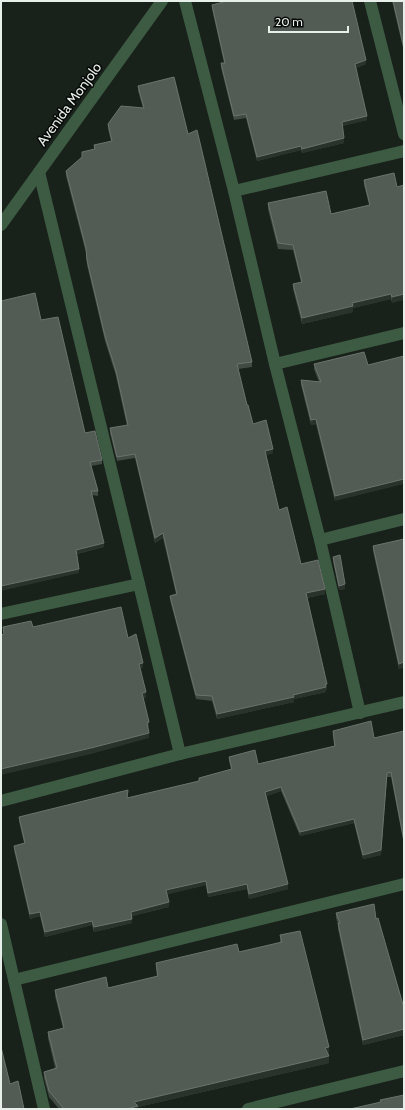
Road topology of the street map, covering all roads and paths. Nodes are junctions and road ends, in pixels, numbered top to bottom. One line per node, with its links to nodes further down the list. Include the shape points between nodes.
1 (162, 1): 6 (street, Avenida Monjolo)
2 (185, 1): 7 (street)
3 (370, 1): 4 (street)
4 (404, 134)
5 (404, 151): 7 (street)
6 (39, 172): 8 (street, Avenida Monjolo); 13 (street)
7 (234, 191): 10 (street)
8 (1, 225)
9 (404, 333): 10 (street)
10 (275, 364): 12 (street)
11 (404, 519): 12 (street)
12 (320, 540): 16 (street)
13 (138, 584): 14 (street); 17 (street)
14 (1, 614)
15 (404, 702): 16 (street)
16 (360, 713): 17 (street)
17 (180, 754): 18 (street)
18 (1, 801)
19 (404, 884): 21 (street)
20 (1, 924): 21 (street)
21 (14, 980): 23 (street)
22 (404, 1071): 24 (street)
23 (44, 1109)
24 (248, 1109)

